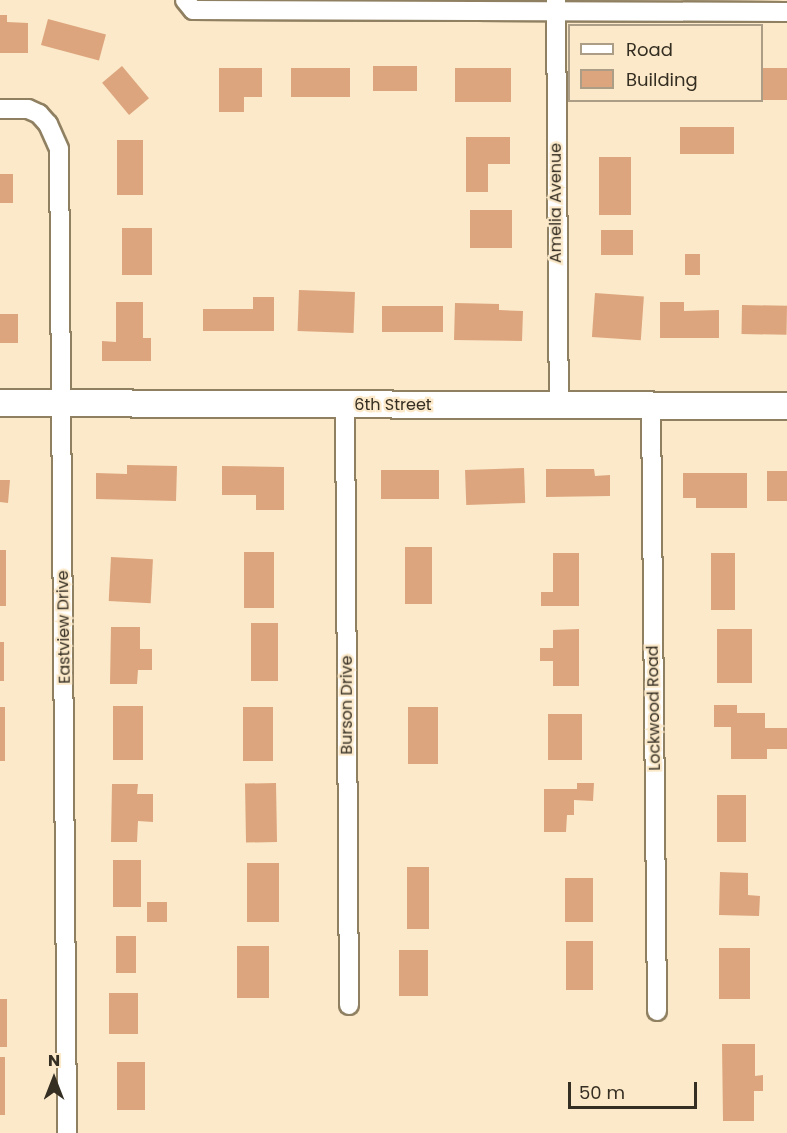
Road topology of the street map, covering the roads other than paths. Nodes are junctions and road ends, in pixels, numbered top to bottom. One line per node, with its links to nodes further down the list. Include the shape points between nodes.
1 (185, 0): 2 (street, via 193,10)
2 (556, 6): 3 (street); 8 (street, Amelia Avenue)
3 (787, 12)
4 (0, 109): 6 (street, Eastview Drive, via 28,109 48,124 59,149)
5 (0, 403): 6 (street, 6th Street)
6 (61, 403): 7 (street, 6th Street); 13 (street, Eastview Drive)
7 (345, 405): 8 (street, 6th Street); 11 (street, Burson Drive)
8 (559, 405): 9 (street, 6th Street)
9 (651, 405): 10 (street, 6th Street); 12 (street, Lockwood Road)
10 (787, 406)
11 (349, 1005)
12 (657, 1011)
13 (67, 1133)

